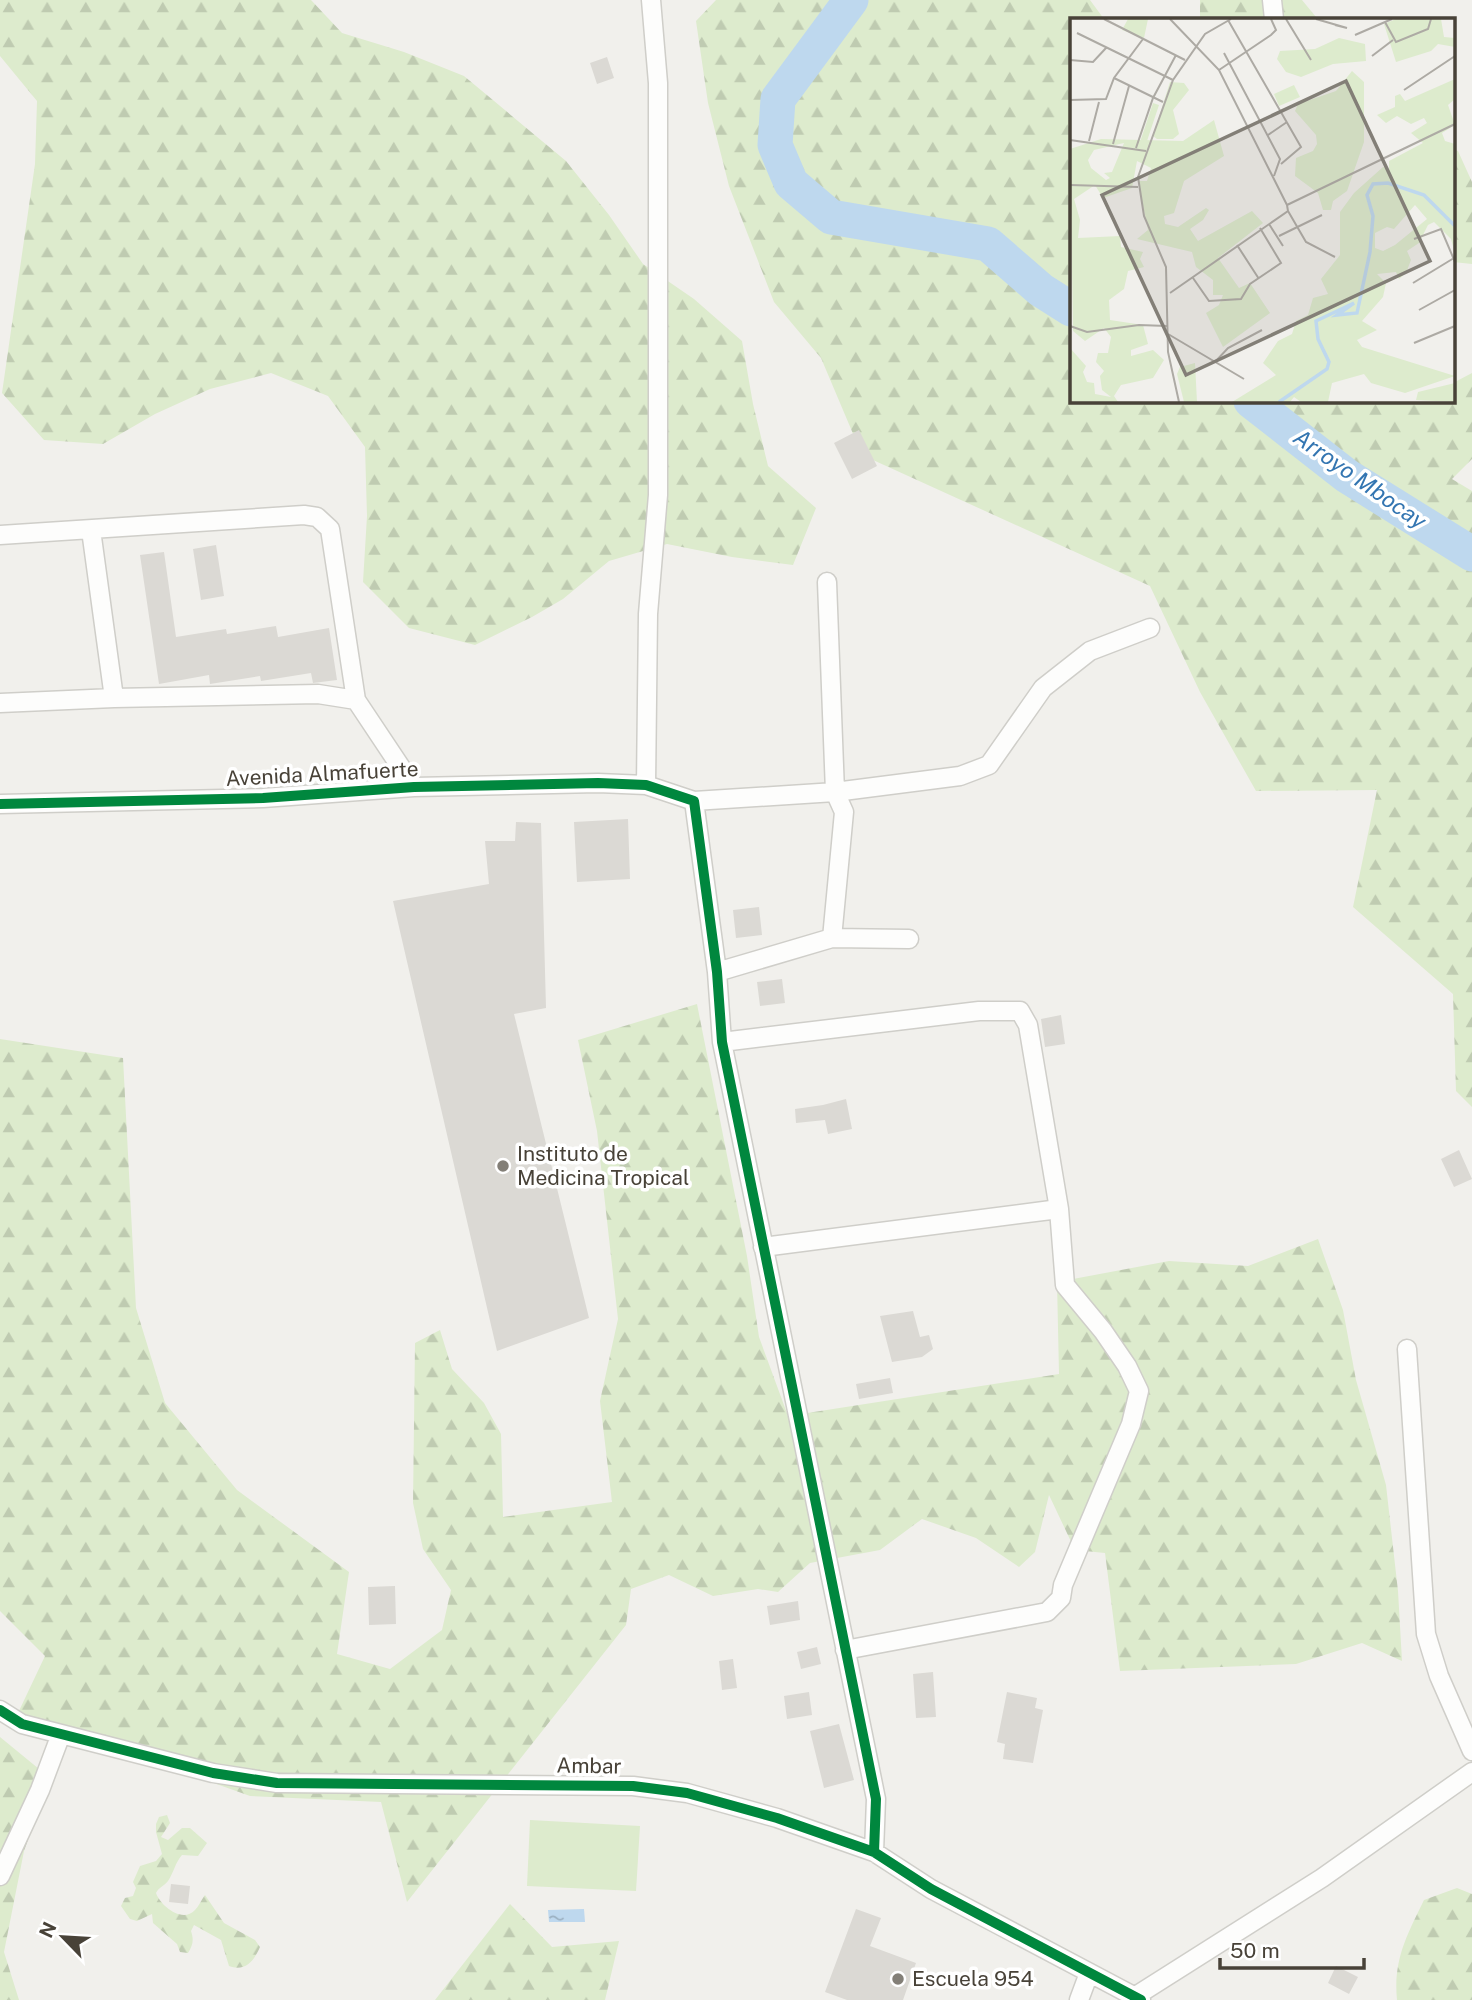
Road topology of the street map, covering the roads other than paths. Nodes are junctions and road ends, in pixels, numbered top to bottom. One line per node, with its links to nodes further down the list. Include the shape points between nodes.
1 (651, 0): 11 (street, via 658,83 658,495 648,614)
2 (1272, 0): 3 (street)
3 (1273, 18)
4 (91, 530): 5 (street); 8 (street); 9 (street, via 317,517 330,529)
5 (0, 536)
6 (827, 582): 13 (street)
7 (1150, 628): 13 (street, via 1090,651 1043,688 989,765 960,776)
8 (114, 698): 9 (street, via 318,694); 10 (street)
9 (356, 700): 12 (street)
10 (0, 703)
11 (646, 785): 12 (street, Avenida Almafuerte); 14 (street, Avenida Almafuerte)
12 (414, 787): 15 (street, Avenida Almafuerte, via 263,798)
13 (835, 792): 14 (street); 16 (street, via 844,812)
14 (694, 800): 18 (street)
15 (0, 804)
16 (832, 939): 17 (street); 18 (street)
17 (909, 939)
18 (717, 972): 19 (street)
19 (722, 1042): 20 (street, via 979,1011 1020,1011 1028,1025); 21 (street)
20 (1059, 1209): 21 (street); 23 (street, via 1065,1285 1103,1331 1139,1391 1131,1424 1061,1598 1047,1612)
21 (763, 1247): 23 (street)
22 (1407, 1349): 26 (street, via 1426,1634)
23 (845, 1650): 28 (street, via 876,1799)
24 (0, 1710): 25 (street, Ambar, via 22,1724)
25 (61, 1734): 28 (street, Ambar, via 213,1773 277,1783 633,1786 687,1793); 29 (street)
26 (1472, 1751)
27 (1472, 1772): 31 (street, via 1322,1878)
28 (874, 1852): 30 (street, Ambar, via 931,1889)
29 (0, 1876)
30 (1089, 1973): 31 (street, Ambar); 32 (street)
31 (1138, 1998)
32 (1079, 2000)

